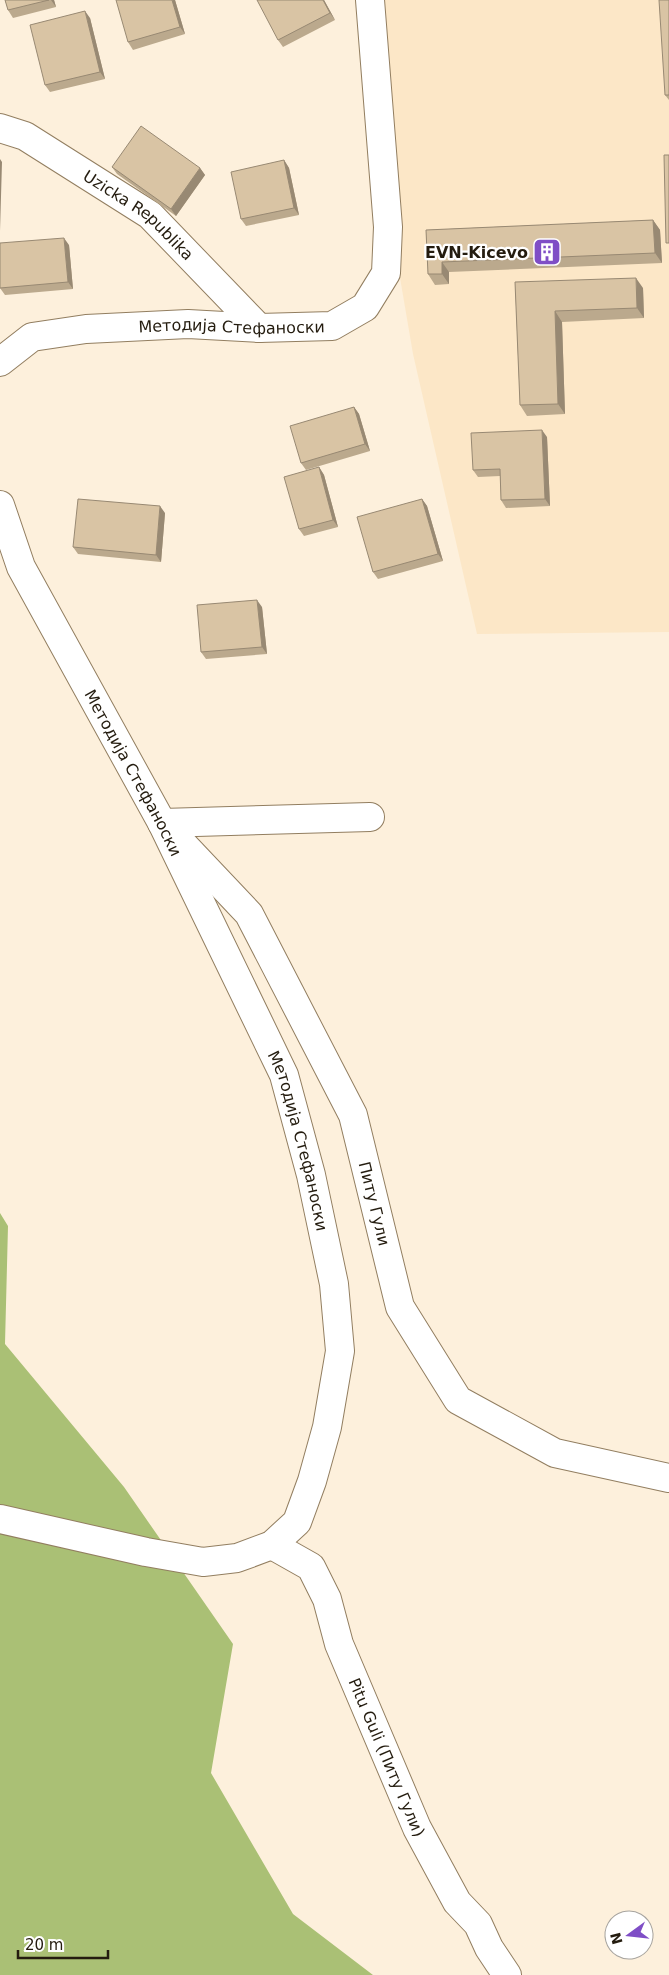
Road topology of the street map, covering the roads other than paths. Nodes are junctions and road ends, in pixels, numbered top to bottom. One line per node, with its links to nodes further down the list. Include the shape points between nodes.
1 (370, 0): 3 (street, Методија Стефаноски, via 388,227 386,273 365,307 332,326)
2 (0, 128): 3 (street, Uzicka Republika, via 25,136 150,215)
3 (259, 328): 4 (street, Методија Стефаноски, via 188,324 86,329 32,337)
4 (0, 362)
5 (0, 505): 7 (street, Методија Стефаноски, via 21,567)
6 (370, 817): 7 (street)
7 (162, 823): 8 (street, Питу Гули, via 249,914 353,1116 400,1307 458,1400 555,1454); 10 (street, Методија Стефаноски, via 284,1074 312,1175 334,1284 340,1351 327,1427 297,1522)
8 (669, 1478)
9 (0, 1519): 10 (street, Методија Стефаноски, via 203,1562 237,1558)
10 (272, 1545): 11 (street, Pitu Guli (Питу Гули), via 311,1567 327,1599 339,1644 417,1828 457,1902 478,1924)
11 (507, 1975)

